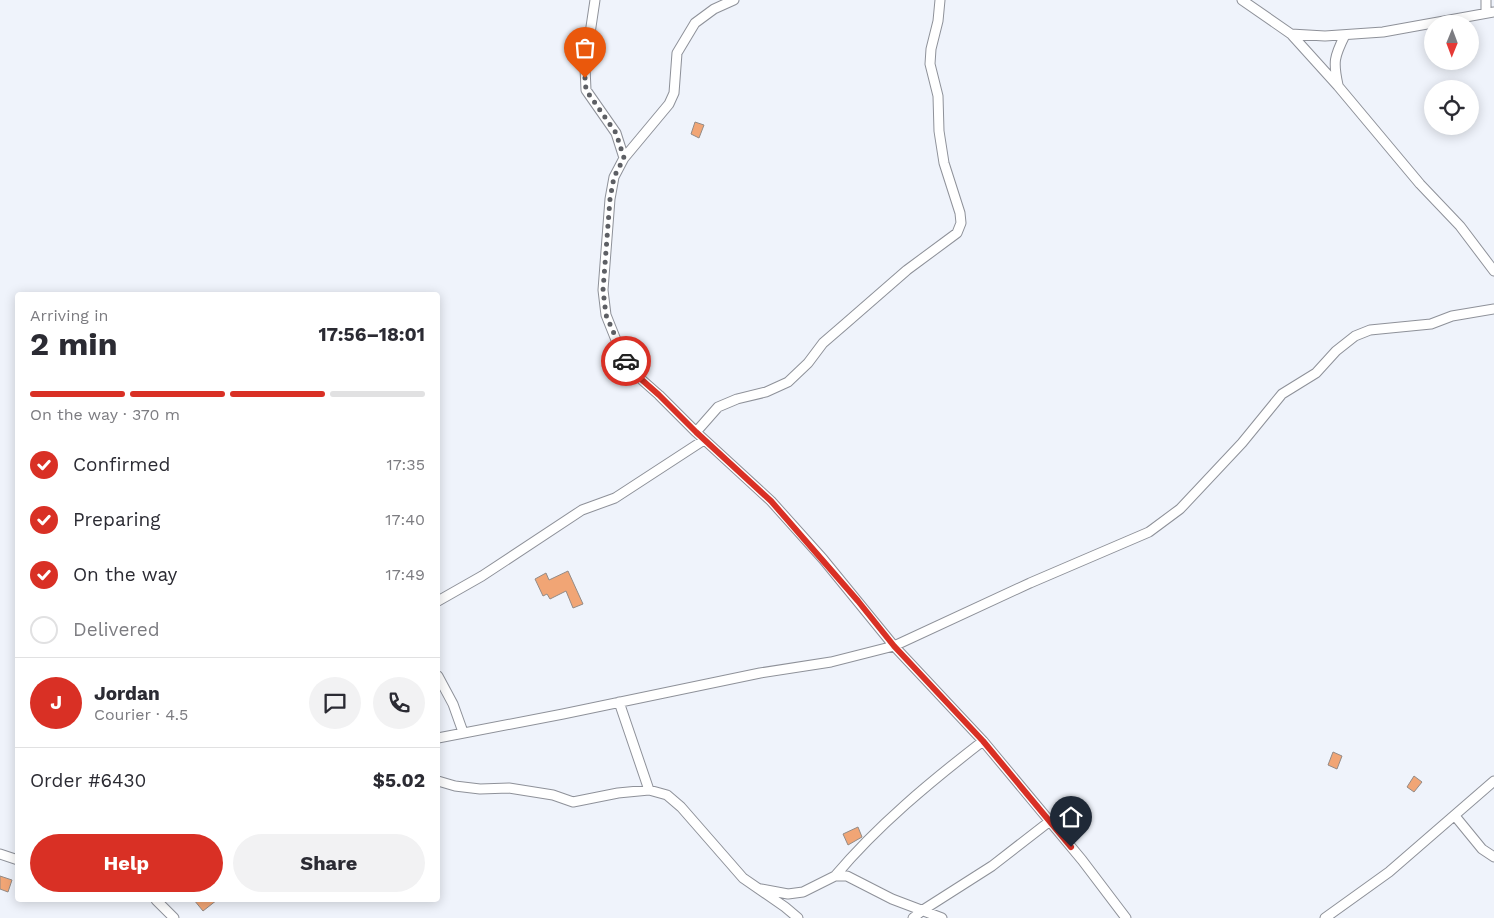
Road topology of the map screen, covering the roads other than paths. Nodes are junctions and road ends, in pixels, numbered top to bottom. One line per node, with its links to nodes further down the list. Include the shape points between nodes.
1 (596, 0): 10 (street, via 585,67 586,90 616,133)
2 (734, 0): 10 (street, via 695,23 677,53 670,104)
3 (940, 0): 13 (street, via 930,64 938,96 944,163 960,213 957,233 907,270 830,337 788,382 718,408)
4 (1242, 0): 7 (street)
5 (1486, 0): 6 (street)
6 (1490, 12): 8 (street)
7 (1291, 34): 8 (street); 9 (street)
8 (1345, 36): 9 (street, via 1337,51 1334,67)
9 (1338, 86): 11 (street, via 1420,184 1460,226)
10 (624, 158): 13 (street, via 614,177 610,199 603,290 606,315 622,355 633,372)
11 (1494, 271)
12 (1494, 309): 16 (street, via 1452,316 1431,324 1370,330 1355,336 1316,373 1282,394 1242,443 1180,509 1149,532)
13 (696, 432): 14 (street)
14 (704, 440): 15 (street, via 615,498 582,510); 16 (street, via 771,501)
15 (440, 601)
16 (894, 646): 18 (street, via 831,662); 21 (street)
17 (440, 680): 19 (street)
18 (620, 702): 19 (street); 24 (street)
19 (463, 732): 20 (street)
20 (440, 738)
21 (983, 741): 26 (street); 30 (street, via 902,808 856,851)
22 (1494, 781): 25 (street)
23 (440, 782): 24 (street, via 480,789 509,788 573,802)
24 (648, 790): 31 (street, via 667,795 681,807 743,878)
25 (1456, 816): 28 (street, via 1482,849); 39 (street, via 1389,872)
26 (1050, 821): 33 (street, via 992,866); 38 (street)
27 (0, 854): 29 (street)
28 (1494, 857)
29 (15, 859)
30 (835, 876): 31 (street, via 803,892 788,894); 33 (street, via 847,876 892,900)
31 (757, 888): 35 (street)
32 (158, 902): 34 (street)
33 (923, 910): 36 (street); 37 (street)
34 (174, 918)
35 (798, 918)
36 (914, 918)
37 (942, 918)
38 (1126, 918)
39 (1325, 918)

